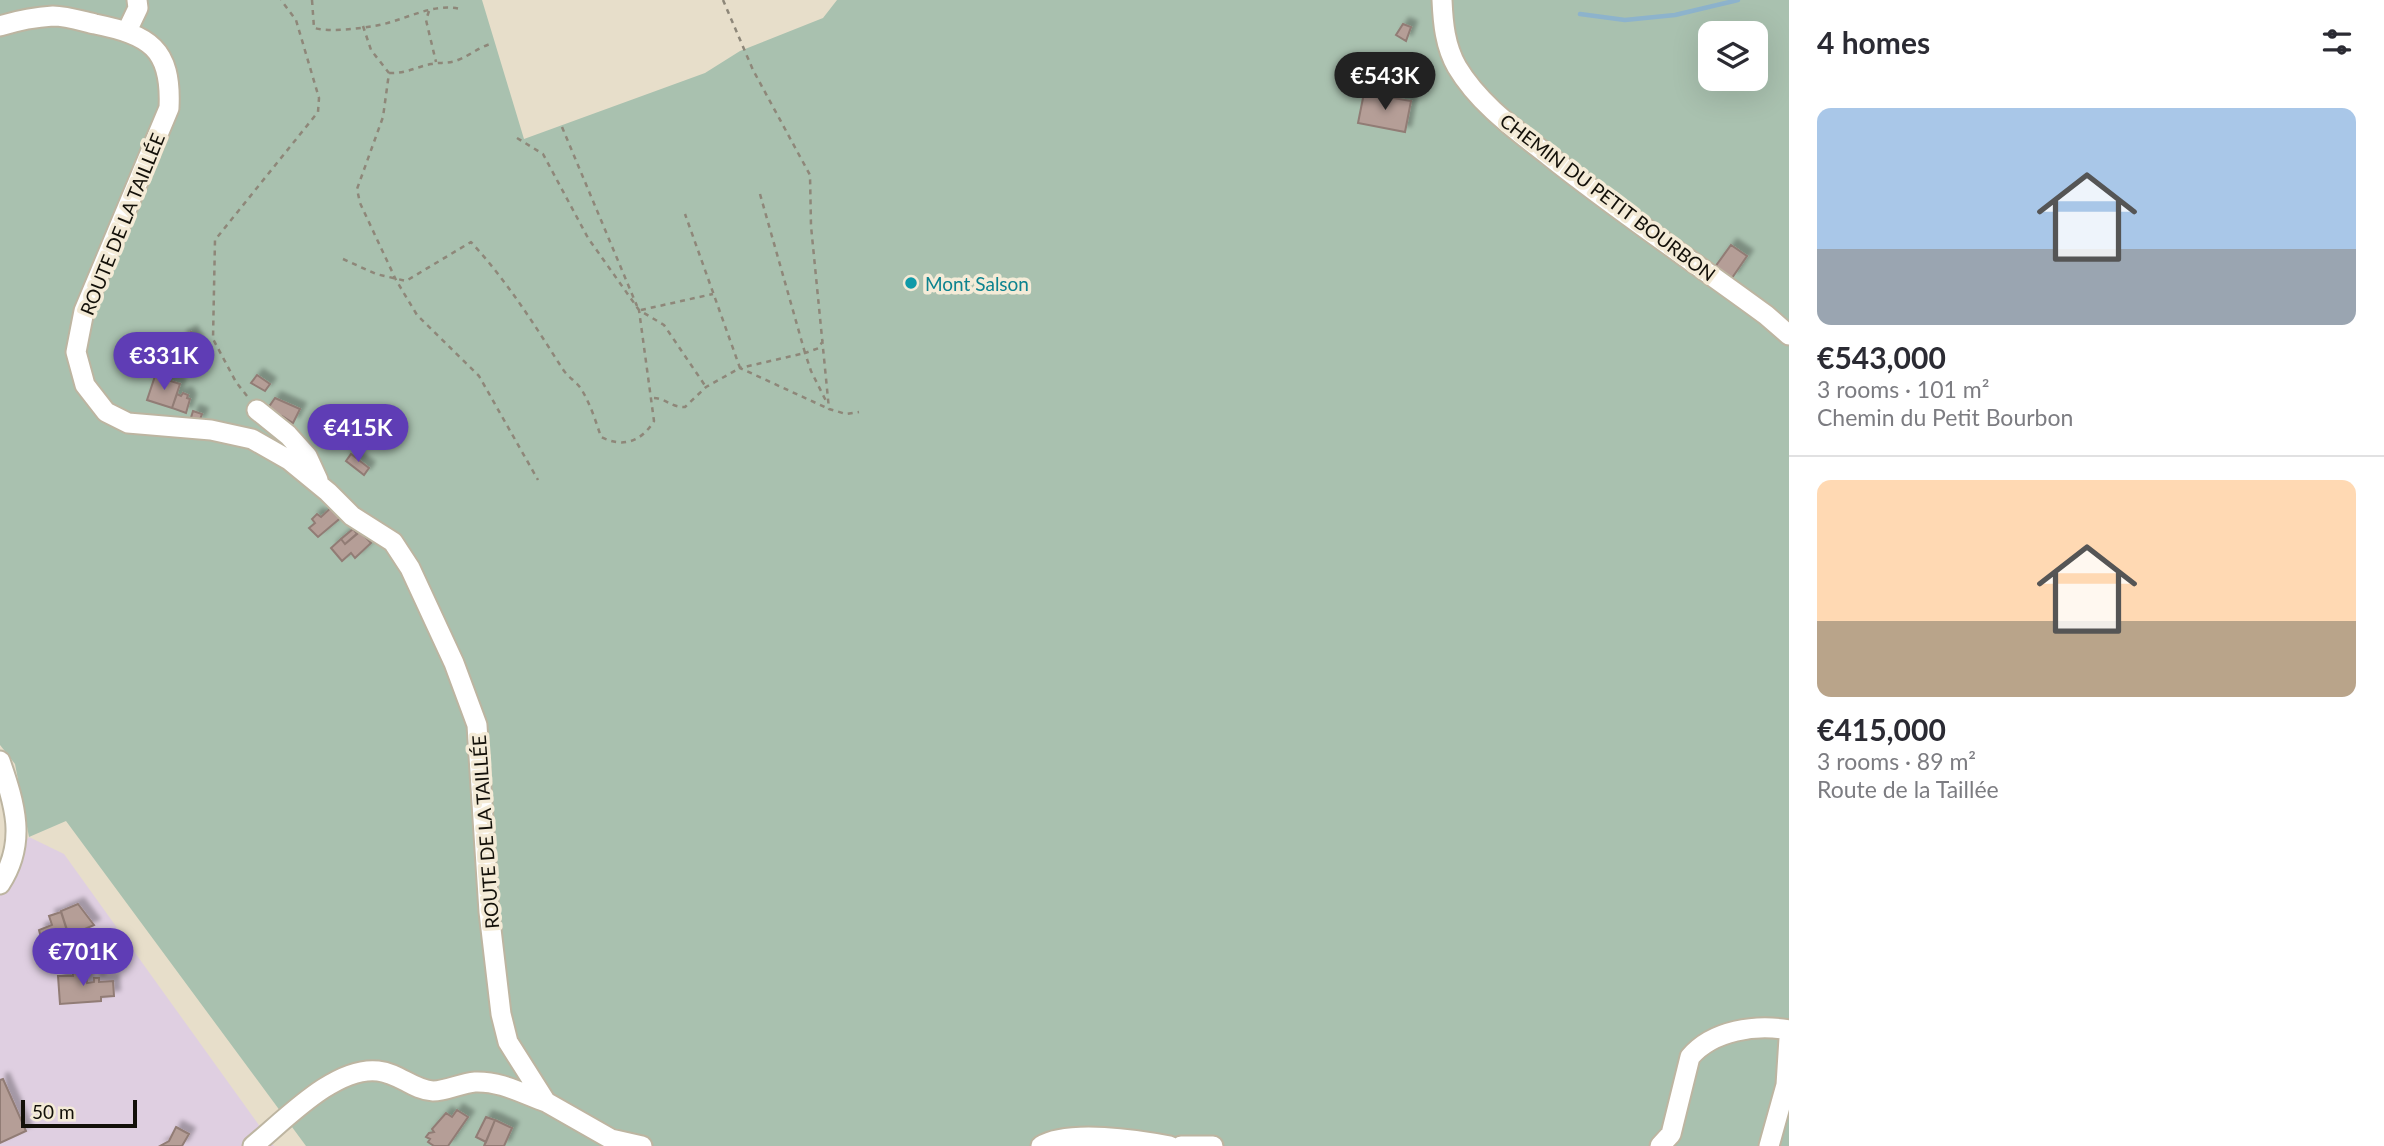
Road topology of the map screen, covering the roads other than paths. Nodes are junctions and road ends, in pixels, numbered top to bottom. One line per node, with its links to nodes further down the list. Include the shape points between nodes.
1 (137, 0): 4 (street)
2 (1442, 0): 5 (street, CHEMIN DU PETIT BOURBON, via 1443,32 1456,66 1478,95 1581,181)
3 (0, 26): 4 (street, via 54,16)
4 (127, 31): 7 (street, ROUTE DE LA TAILLÉE, via 146,40 163,60 170,84 169,108 84,311 76,352 85,385 106,412 128,423 211,430 252,439)
5 (1789, 335)
6 (257, 410): 7 (street, via 307,456)
7 (319, 484): 12 (street, ROUTE DE LA TAILLÉE, via 352,516 393,542 449,651 473,713 501,1014 508,1042)
8 (0, 761): 9 (street, via 17,820 11,867)
9 (0, 884)
10 (1789, 1030): 19 (street, via 1745,1030 1698,1047 1690,1057 1671,1134)
11 (1789, 1038): 20 (street, via 1786,1085)
12 (547, 1102): 13 (street, via 496,1083 475,1082 435,1091 393,1074 364,1071 346,1075 319,1092); 14 (street, ROUTE DE LA TAILLÉE, via 611,1139)
13 (253, 1146)
14 (642, 1146)
15 (1041, 1146): 16 (street, via 1071,1137)
16 (1170, 1146)
17 (1181, 1146): 18 (street)
18 (1213, 1146)
19 (1660, 1146)
20 (1769, 1146)

